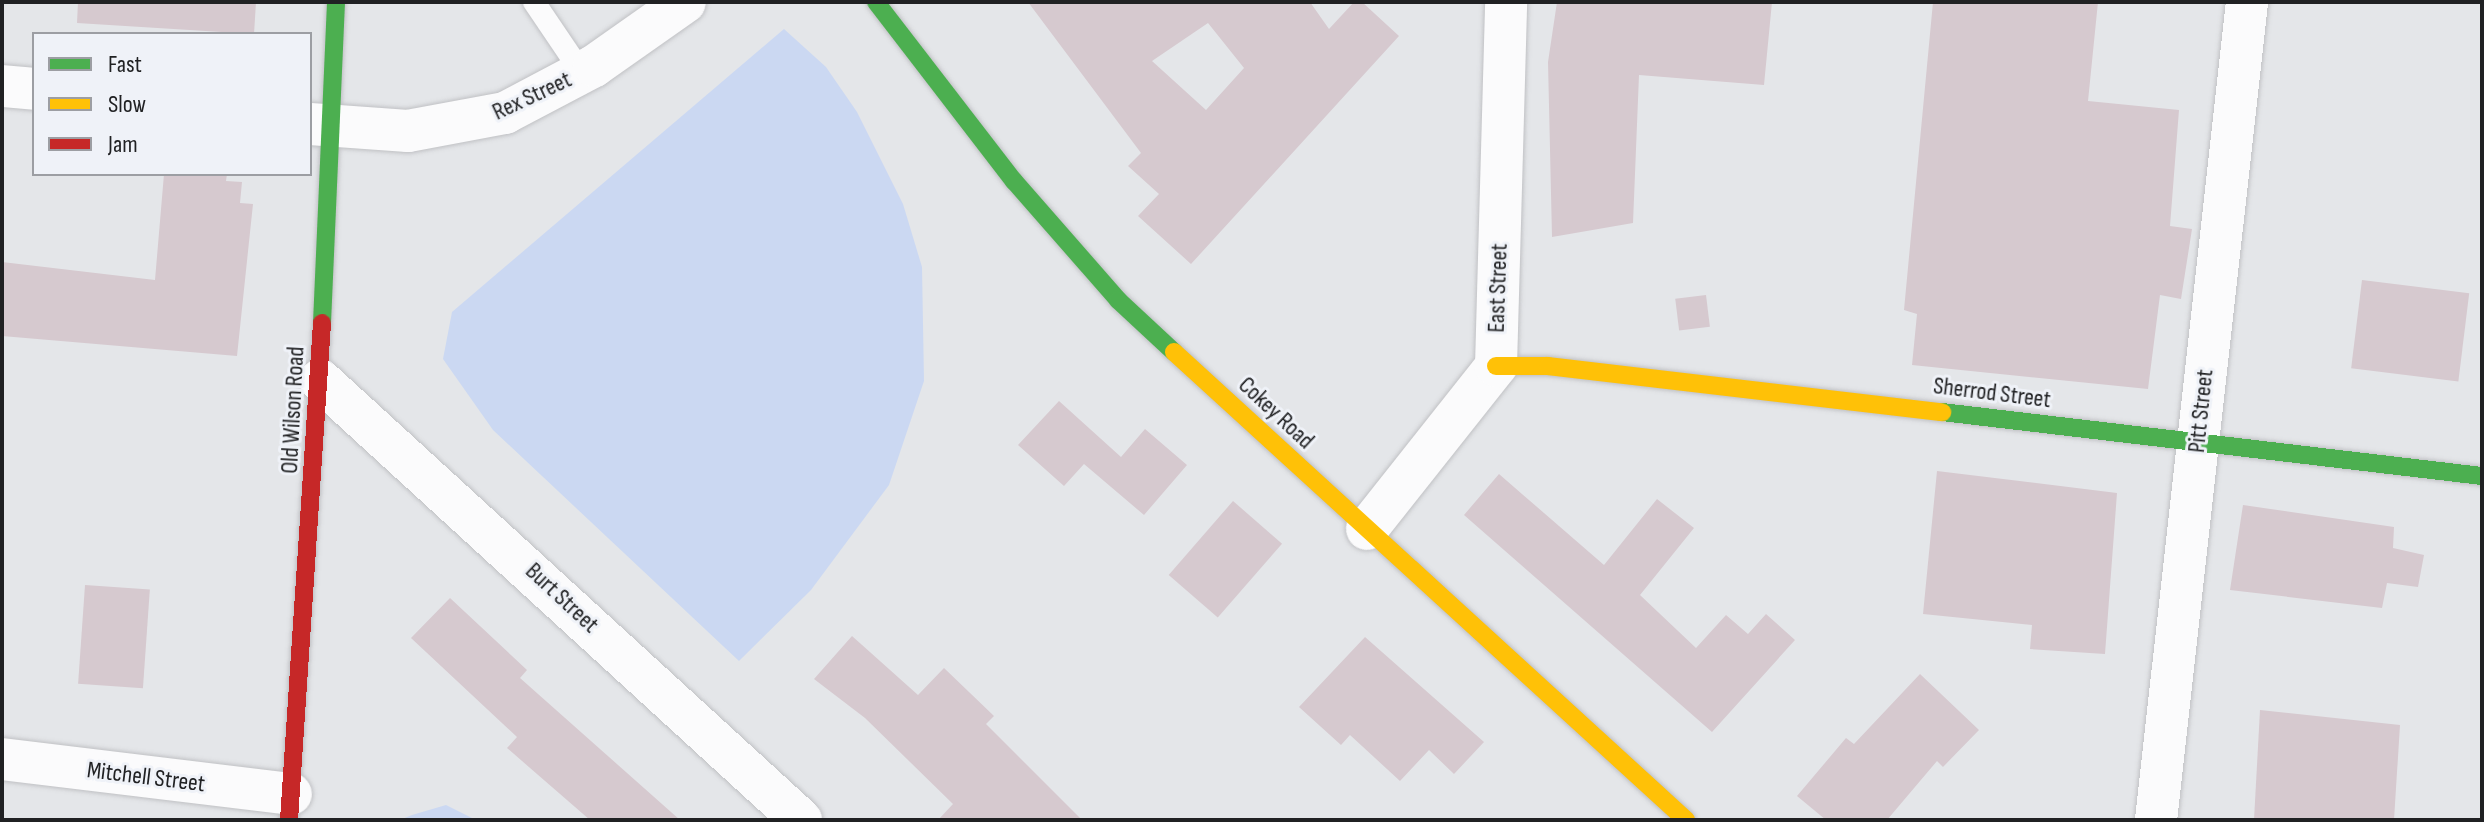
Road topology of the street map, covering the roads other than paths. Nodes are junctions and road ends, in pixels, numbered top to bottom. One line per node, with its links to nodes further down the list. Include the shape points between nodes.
1 (336, 2): 10 (street, Old Wilson Road)
2 (534, 2): 7 (lane)
3 (685, 2): 7 (street, Rex Street)
4 (876, 2): 15 (street, Cokey Road, via 1066,245)
5 (1506, 2): 11 (street, East Street)
6 (2247, 2): 13 (street, Pitt Street)
7 (582, 73): 10 (street, Rex Street, via 505,113 457,124 408,131)
8 (2, 86): 9 (street)
9 (32, 89)
10 (319, 125): 12 (street, Old Wilson Road)
11 (1496, 366): 13 (street, Sherrod Street, via 1548,366); 15 (street, East Street)
12 (320, 380): 17 (street, Old Wilson Road); 18 (street, Burt Street)
13 (2198, 440): 14 (street, Sherrod Street); 20 (street, Pitt Street)
14 (2482, 476)
15 (1367, 529): 19 (street, Cokey Road)
16 (2, 759): 17 (street, Mitchell Street)
17 (290, 807)
18 (801, 820)
19 (1686, 820)
20 (2156, 820)

